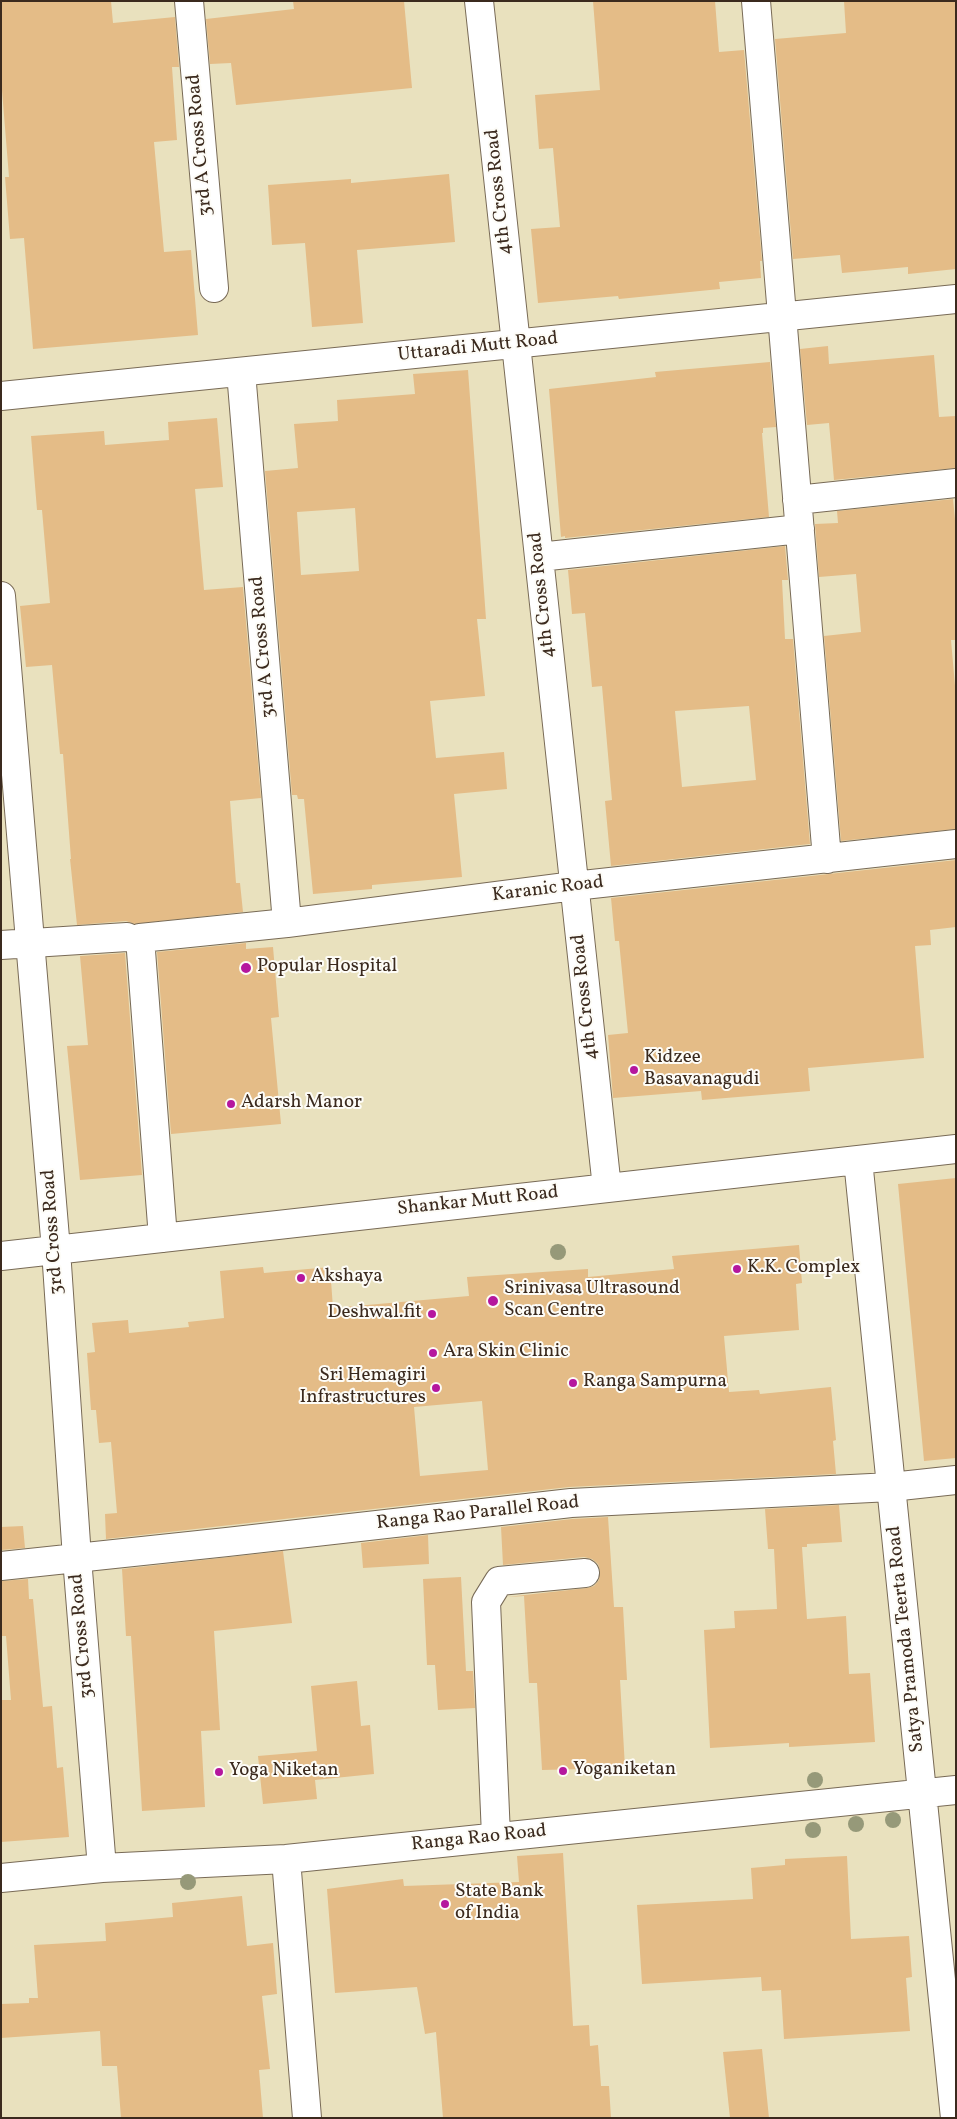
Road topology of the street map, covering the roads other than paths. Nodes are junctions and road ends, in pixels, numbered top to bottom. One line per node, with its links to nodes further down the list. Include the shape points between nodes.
1 (189, 1): 4 (street, 3rd A Cross Road)
2 (479, 1): 7 (street, 4th Cross Road)
3 (756, 1): 6 (street)
4 (214, 288)
5 (956, 299): 6 (street, Uttaradi Mutt Road)
6 (782, 317): 7 (street, Uttaradi Mutt Road); 11 (street)
7 (516, 344): 8 (street, Uttaradi Mutt Road); 13 (street, 4th Cross Road)
8 (240, 372): 9 (street, Uttaradi Mutt Road); 18 (street, 3rd A Cross Road)
9 (1, 396)
10 (956, 483): 11 (street)
11 (797, 500): 12 (street)
12 (800, 529): 13 (street); 16 (street)
13 (539, 557): 17 (street, 4th Cross Road)
14 (1, 596): 20 (street, 3rd Cross Road)
15 (956, 844): 16 (street, Karanic Road)
16 (827, 859): 17 (street, Karanic Road)
17 (574, 886): 18 (street, Karanic Road); 24 (street, 4th Cross Road)
18 (287, 923): 19 (street, Karanic Road)
19 (134, 937): 20 (street, Karanic Road); 25 (street)
20 (31, 943): 21 (street, Karanic Road); 26 (street, 3rd Cross Road)
21 (1, 945)
22 (956, 1149): 23 (street, Shankar Mutt Road)
23 (858, 1160): 24 (street, Shankar Mutt Road); 29 (street, Satya Pramoda Teerta Road)
24 (607, 1188): 25 (street, Shankar Mutt Road)
25 (163, 1238): 26 (street, Shankar Mutt Road)
26 (56, 1250): 27 (street, Shankar Mutt Road); 30 (street, 3rd Cross Road)
27 (1, 1256)
28 (956, 1480): 29 (street, Ranga Rao Parallel Road)
29 (891, 1487): 30 (street, Ranga Rao Parallel Road, via 571,1503); 34 (street, Satya Pramoda Teerta Road)
30 (77, 1558): 31 (street, Ranga Rao Parallel Road); 37 (street, 3rd Cross Road)
31 (1, 1566)
32 (585, 1573): 35 (street, via 499,1581 486,1602)
33 (956, 1790): 34 (street, Ranga Rao Road)
34 (923, 1792): 35 (street, Ranga Rao Road); 39 (street, Satya Pramoda Teerta Road)
35 (496, 1836): 36 (street, Ranga Rao Road)
36 (286, 1859): 37 (street, Ranga Rao Road); 40 (street)
37 (102, 1868): 38 (street, Ranga Rao Road)
38 (1, 1878)
39 (951, 2026): 41 (street, Satya Pramoda Teerta Road)
40 (307, 2118)
41 (955, 2118)

